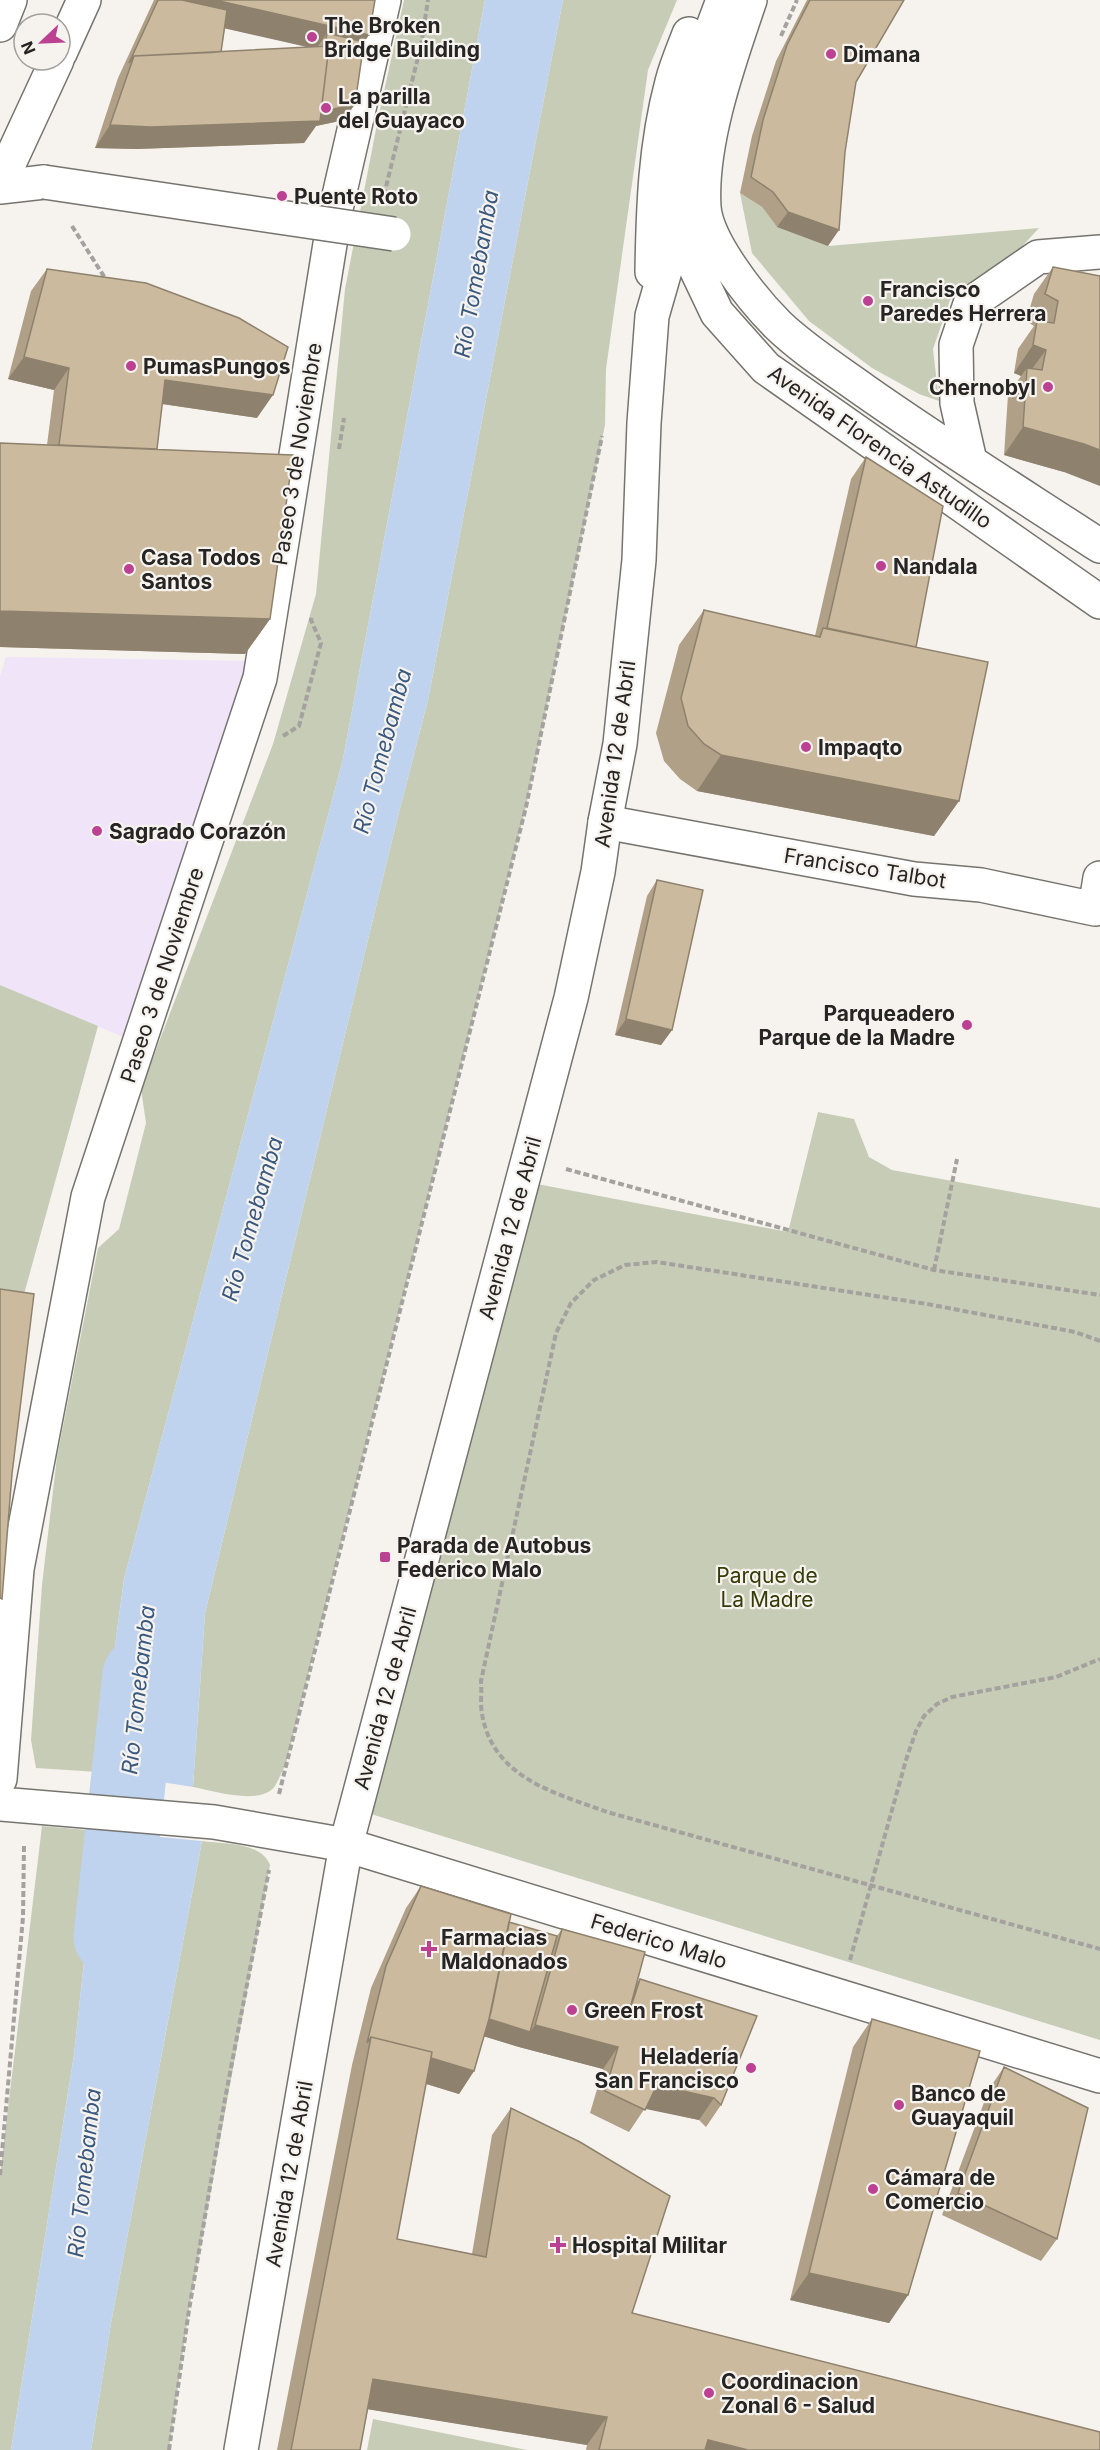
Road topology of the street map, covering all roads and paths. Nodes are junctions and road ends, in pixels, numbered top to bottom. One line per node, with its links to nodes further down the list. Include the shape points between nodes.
1 (10, 0): 7 (street)
2 (84, 0): 8 (street)
3 (384, 0): 29 (street, Paseo 3 de Noviembre, via 335,213 260,678 88,1197 16,1569)
4 (701, 0): 16 (street, via 672,80 663,120 653,193)
5 (723, 0): 12 (street, Avenida 12 de Abril, via 701,59 685,130)
6 (750, 0): 18 (street, Avenida Florencia Astudillo, via 722,82 706,165 704,209 718,249 778,325 888,407)
7 (0, 25)
8 (72, 26)
9 (52, 72): 11 (street)
10 (44, 182): 11 (street); 13 (street, bridge); 15 (path)
11 (0, 185)
12 (677, 229): 16 (street, Avenida 12 de Abril); 20 (street, Avenida Florencia Astudillo, via 717,313 766,368)
13 (394, 234)
14 (1100, 252): 18 (street, via 1038,257 970,304 956,345 957,403)
15 (105, 278)
16 (652, 316): 21 (street, Avenida 12 de Abril, via 639,560 620,744)
17 (605, 424): 31 (path, via 526,807 286,1764)
18 (970, 461): 19 (street, Avenida Florencia Astudillo)
19 (1100, 546)
20 (1100, 602)
21 (605, 822): 22 (street, Francisco Talbot, via 914,879 981,885 1095,909); 23 (street, Avenida 12 de Abril, via 571,998)
22 (1100, 878)
23 (528, 1159): 25 (path); 32 (street, Avenida 12 de Abril)
24 (957, 1159): 25 (path)
25 (934, 1270): 26 (path)
26 (1100, 1295)
27 (1100, 1341): 33 (path, via 1075,1332 927,1304 657,1262 625,1265 594,1280 571,1303 556,1333 481,1681 482,1714 494,1746 515,1772 554,1793 607,1812)
28 (1100, 1659): 33 (path, via 1056,1677 952,1697 924,1716 906,1760)
29 (0, 1779)
30 (24, 1806): 31 (street, Federico Malo, via 214,1822); 37 (path, via 22,1917)
31 (273, 1832): 32 (street, Federico Malo); 38 (path, via 268,1879 189,2310)
32 (346, 1845): 35 (street, Federico Malo); 39 (street, Avenida 12 de Abril)
33 (871, 1885): 34 (path); 35 (path)
34 (1100, 1948)
35 (840, 1996): 36 (street, Federico Malo)
36 (1100, 2076)
37 (0, 2175)
38 (169, 2450)
39 (241, 2450)

